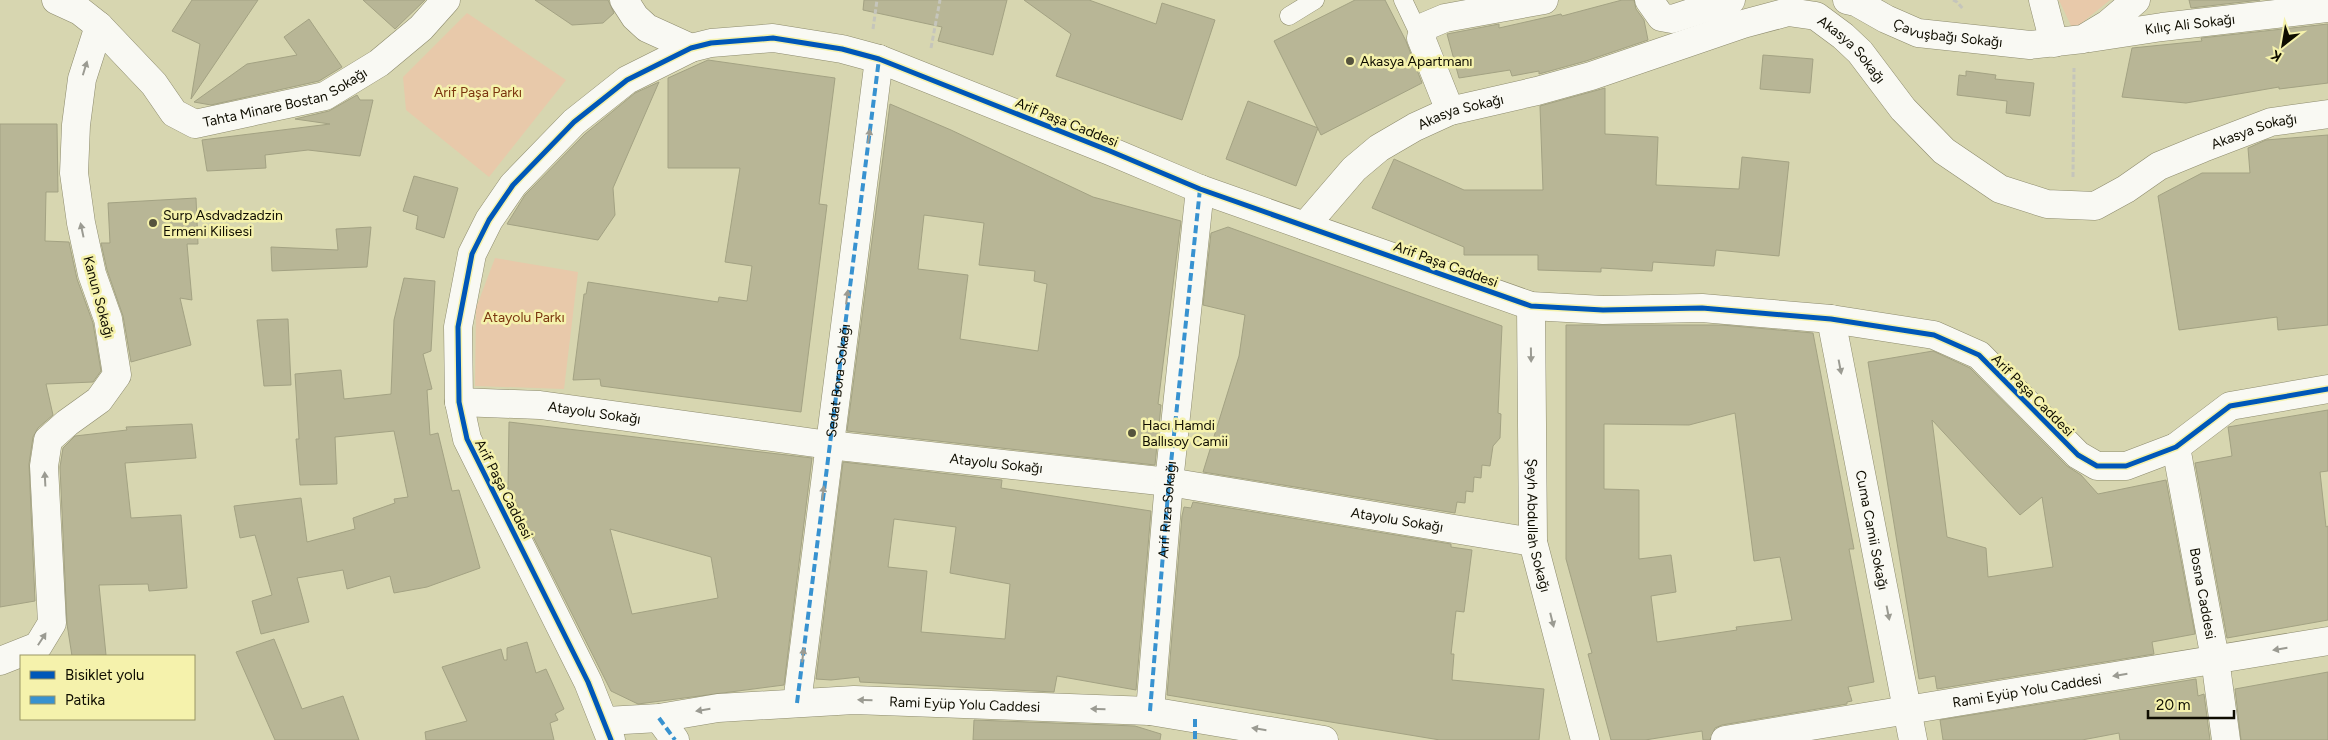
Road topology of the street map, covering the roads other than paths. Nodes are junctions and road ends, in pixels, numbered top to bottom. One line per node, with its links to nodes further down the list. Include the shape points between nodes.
1 (56, 0): 15 (street, Tahta Minare Bostan Sokağı, via 80,11)
2 (446, 0): 15 (street, Tahta Minare Bostan Sokağı, via 420,28 379,63 325,96 195,124 174,114 154,84)
3 (624, 0): 18 (street, via 646,28)
4 (1315, 0): 14 (lane)
5 (1403, 0): 16 (lane)
6 (1544, 0): 16 (street, via 1435,21 1426,26)
7 (1649, 0): 8 (street, via 1660,17 1672,20)
8 (1731, 0)
9 (1847, 0): 17 (street, Çavuşbağı Sokağı, via 1918,33 2030,45)
10 (2043, 0): 17 (street)
11 (2136, 0): 17 (street, via 2108,24)
12 (1810, 7): 20 (street, Akasya Sokağı, via 1742,24 1590,76); 21 (street, Akasya Sokağı, via 1860,52 1903,108 1944,151 2000,188 2047,204 2095,206 2159,166 2271,122)
13 (2328, 8): 17 (street, Kılıç Ali Sokağı)
14 (1289, 16)
15 (99, 26): 34 (street, Kanun Sokağı, one-way to 15, via 38,646 52,623 44,466 48,440 99,400 117,375 108,319 92,274 81,223 74,173 82,78)
16 (1421, 38): 20 (street)
17 (2070, 41)
18 (691, 48): 19 (street, Arif Paşa Caddesi, via 773,38 842,48); 27 (street, Arif Paşa Caddesi, via 627,80 596,102 514,185 490,220 472,254 458,327)
19 (880, 59): 22 (street, Arif Paşa Caddesi); 28 (street, Sedat Bora Sokağı, one-way to 19)
20 (1450, 110): 23 (street, Akasya Sokağı, via 1379,148 1354,169)
21 (2328, 114)
22 (1200, 189): 23 (street, Arif Paşa Caddesi); 30 (street, Arif Rıza Sokağı)
23 (1305, 226): 24 (street, Arif Paşa Caddesi)
24 (1531, 306): 25 (street, Arif Paşa Caddesi, via 1603,310 1702,308); 31 (street, Şeyh Abdullah Sokağı, one-way to 31)
25 (1831, 319): 29 (street, Arif Paşa Caddesi, via 1934,335 1979,355 2078,455 2097,466 2126,466); 36 (street, Cuma Camii Sokağı, one-way to 36)
26 (2328, 389): 29 (street, Arif Paşa Caddesi, via 2230,406)
27 (459, 402): 28 (street, Atayolu Sokağı, via 540,405); 40 (street, Arif Paşa Caddesi, via 467,439 588,682)
28 (829, 445): 30 (street, Atayolu Sokağı); 35 (street, Sedat Bora Sokağı, one-way to 28)
29 (2176, 447): 33 (street, Bosna Caddesi)
30 (1169, 482): 31 (street, Atayolu Sokağı); 37 (street, Arif Rıza Sokağı)
31 (1533, 542): 43 (street, Şeyh Abdullah Sokağı, one-way to 43)
32 (2328, 641): 33 (street, Rami Eyüp Yolu Caddesi, one-way to 33)
33 (2214, 659): 36 (street, Rami Eyüp Yolu Caddesi, one-way to 36); 46 (street, Bosna Caddesi)
34 (0, 661)
35 (797, 703): 37 (street, Rami Eyüp Yolu Caddesi, one-way to 35, via 854,700); 38 (street, Rami Eyüp Yolu Caddesi, one-way to 38, via 718,708)
36 (1907, 710): 44 (street, Rami Eyüp Yolu Caddesi); 45 (street, Cuma Camii Sokağı)
37 (1150, 711): 39 (street, Rami Eyüp Yolu Caddesi)
38 (660, 718): 40 (street, Rami Eyüp Yolu Caddesi); 41 (street)
39 (1195, 729): 42 (street, Rami Eyüp Yolu Caddesi, one-way to 39)
40 (608, 731)
41 (676, 740)
42 (1324, 740)
43 (1585, 740)
44 (1725, 740)
45 (1913, 740)
46 (2226, 740)

